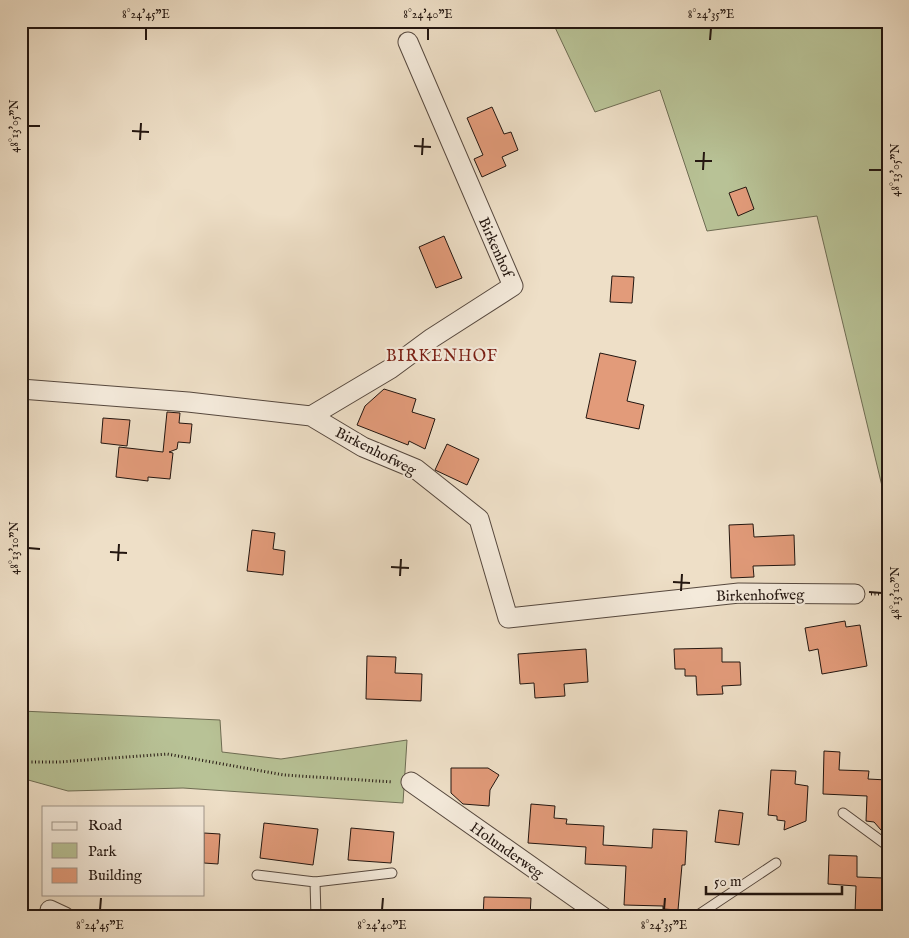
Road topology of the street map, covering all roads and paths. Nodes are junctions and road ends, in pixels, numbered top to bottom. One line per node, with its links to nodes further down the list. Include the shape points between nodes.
1 (408, 42): 3 (street, Birkenhof, via 513,286 390,369)
2 (21, 389): 3 (street, Birkenhofweg, via 188,402)
3 (311, 416): 4 (street, Birkenhofweg, via 363,447 416,469 479,519 508,618 739,593)
4 (855, 594)
5 (21, 762): 6 (path, via 167,754 284,775)
6 (411, 782): 14 (street, Holunderweg)
7 (843, 813): 8 (lane)
8 (888, 846)
9 (776, 863): 15 (lane)
10 (392, 873): 12 (lane)
11 (257, 875): 12 (lane)
12 (315, 882): 13 (lane)
13 (316, 917)
14 (603, 917)
15 (695, 917)

